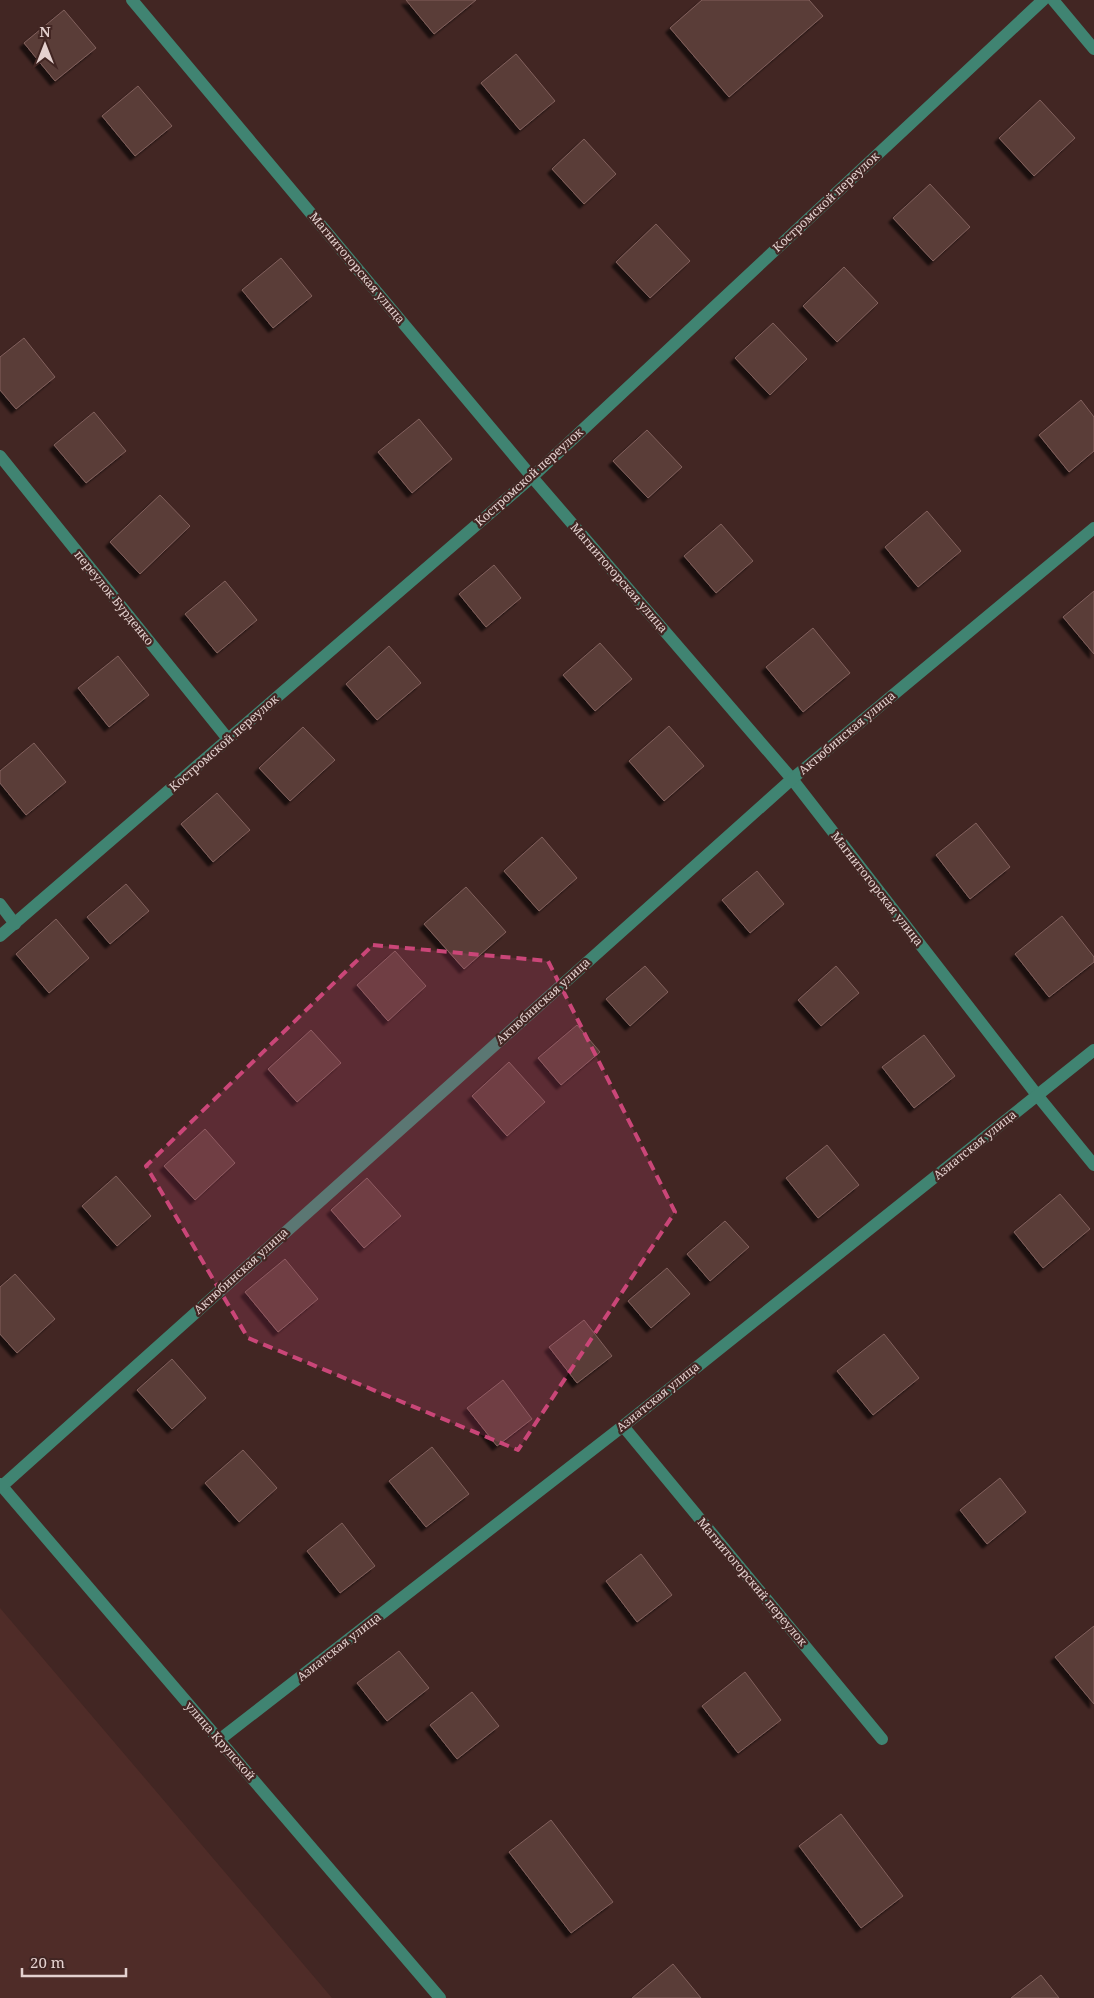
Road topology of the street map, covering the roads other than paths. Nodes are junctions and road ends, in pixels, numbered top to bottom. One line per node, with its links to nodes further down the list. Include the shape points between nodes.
1 (132, 0): 6 (street, Магнитогорская улица)
2 (1043, 0): 6 (street, Костромской переулок)
3 (1053, 0): 4 (street)
4 (1094, 49)
5 (0, 456): 8 (street, переулок Бурденко)
6 (532, 477): 8 (street, Костромской переулок); 9 (street, Магнитогорская улица)
7 (1094, 528): 9 (street, Актюбинская улица)
8 (228, 739): 11 (street, Костромской переулок)
9 (792, 779): 14 (street, Магнитогорская улица); 17 (street, Актюбинская улица)
10 (0, 904): 11 (street)
11 (15, 924): 12 (street, Костромской переулок)
12 (0, 936)
13 (1094, 1050): 14 (street, Азиатская улица)
14 (1037, 1095): 15 (street, Магнитогорская улица); 16 (street, Азиатская улица)
15 (1094, 1165)
16 (622, 1426): 18 (street, Магнитогорский переулок); 19 (street, Азиатская улица)
17 (1, 1485): 19 (street, улица Крупской)
18 (882, 1739)
19 (219, 1740): 20 (street, улица Крупской)
20 (440, 1998)

